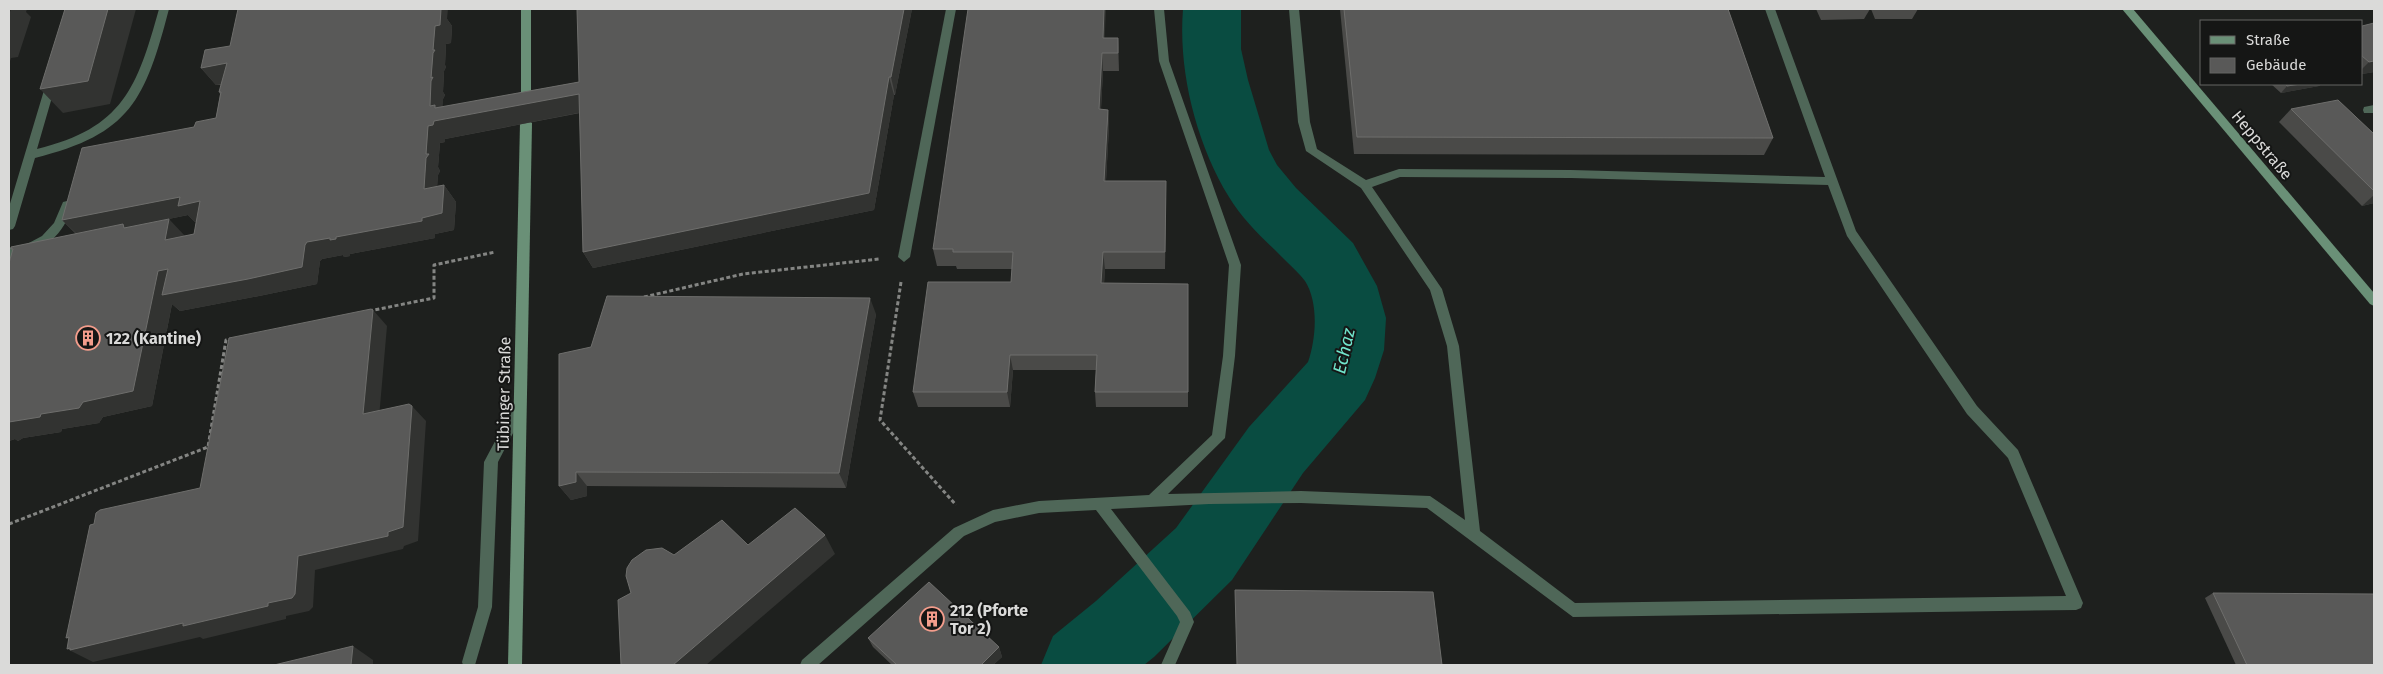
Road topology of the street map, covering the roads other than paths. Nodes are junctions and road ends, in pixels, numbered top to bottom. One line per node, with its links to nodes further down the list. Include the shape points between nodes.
1 (164, 9): 9 (lane, via 150,60 136,92 107,126)
2 (526, 9): 19 (main road, Tübinger Straße)
3 (950, 9): 17 (lane)
4 (1159, 9): 20 (lane, via 1164,61 1234,265 1229,356 1218,438)
5 (1294, 9): 13 (lane, via 1304,122 1312,151)
6 (1770, 9): 12 (lane)
7 (2127, 9): 18 (main road, Heppstraße)
8 (56, 66): 10 (lane)
9 (79, 142): 10 (lane); 11 (lane)
10 (30, 155): 15 (lane)
11 (80, 156)
12 (1832, 181): 13 (lane, via 1399,173); 22 (lane, via 1851,233 1972,410 2014,454 2076,603 1573,610)
13 (1365, 185): 22 (lane, via 1436,289 1453,346)
14 (69, 198): 16 (lane, via 61,224 51,237)
15 (9, 226)
16 (9, 253)
17 (904, 257)
18 (2374, 301)
19 (520, 408): 23 (lane, via 491,462 485,607); 24 (main road, Tübinger Straße)
20 (1152, 501): 21 (lane); 22 (lane, via 1301,497 1430,502)
21 (1099, 504): 25 (lane, via 1038,507 993,516 974,524 945,543); 26 (lane, via 1188,622)
22 (1473, 534)
23 (469, 662)
24 (516, 665)
25 (807, 665)
26 (1168, 665)

